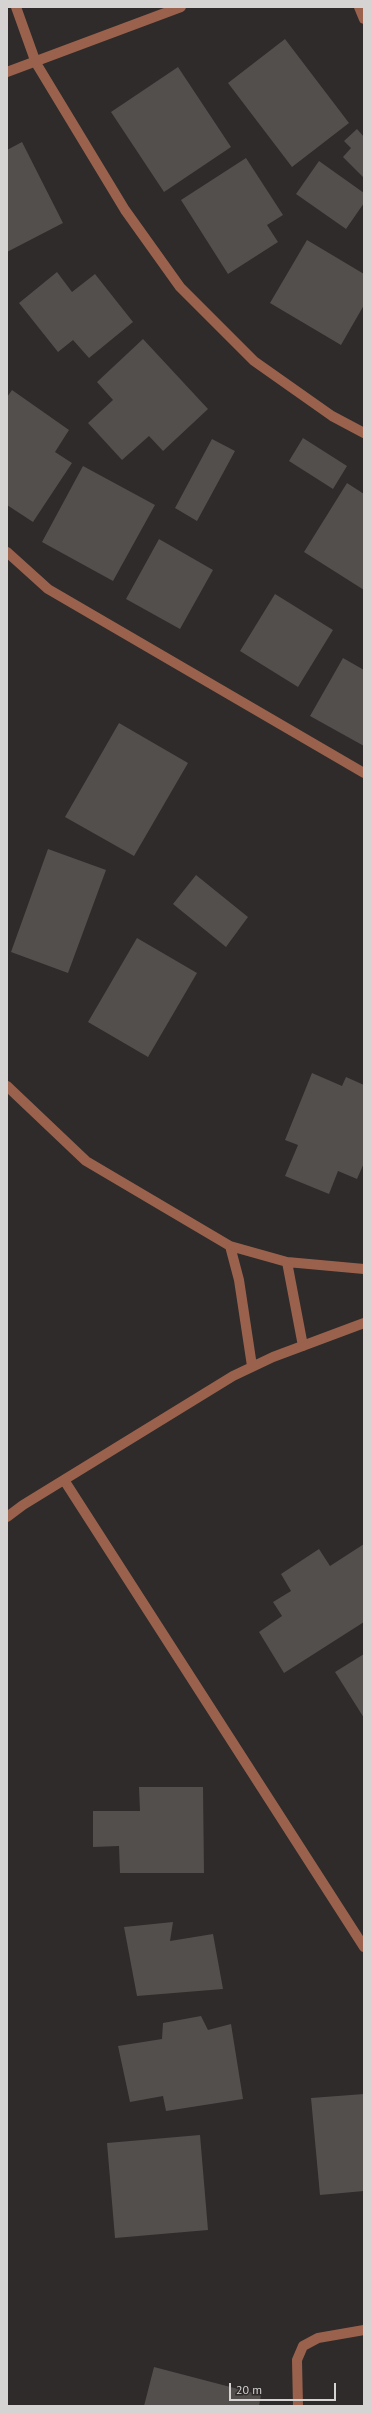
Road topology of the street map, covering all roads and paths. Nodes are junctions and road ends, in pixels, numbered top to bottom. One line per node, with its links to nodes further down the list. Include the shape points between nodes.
1 (16, 7): 5 (street)
2 (182, 7): 5 (street)
3 (359, 7): 4 (street)
4 (364, 19)
5 (36, 63): 6 (street); 7 (street, via 125,210 180,287 254,361 332,416)
6 (7, 72)
7 (364, 434)
8 (7, 552): 9 (street, via 48,589)
9 (364, 773)
10 (7, 1086): 11 (street, via 86,1161)
11 (230, 1246): 12 (street); 16 (street, via 239,1280)
12 (287, 1262): 13 (street); 15 (street)
13 (364, 1269)
14 (364, 1323): 15 (street)
15 (303, 1346): 16 (street)
16 (252, 1366): 17 (street)
17 (64, 1480): 18 (street); 19 (street)
18 (7, 1518)
19 (364, 1947)
20 (364, 2330): 21 (street, via 318,2338 303,2346 297,2360)
21 (298, 2406)

